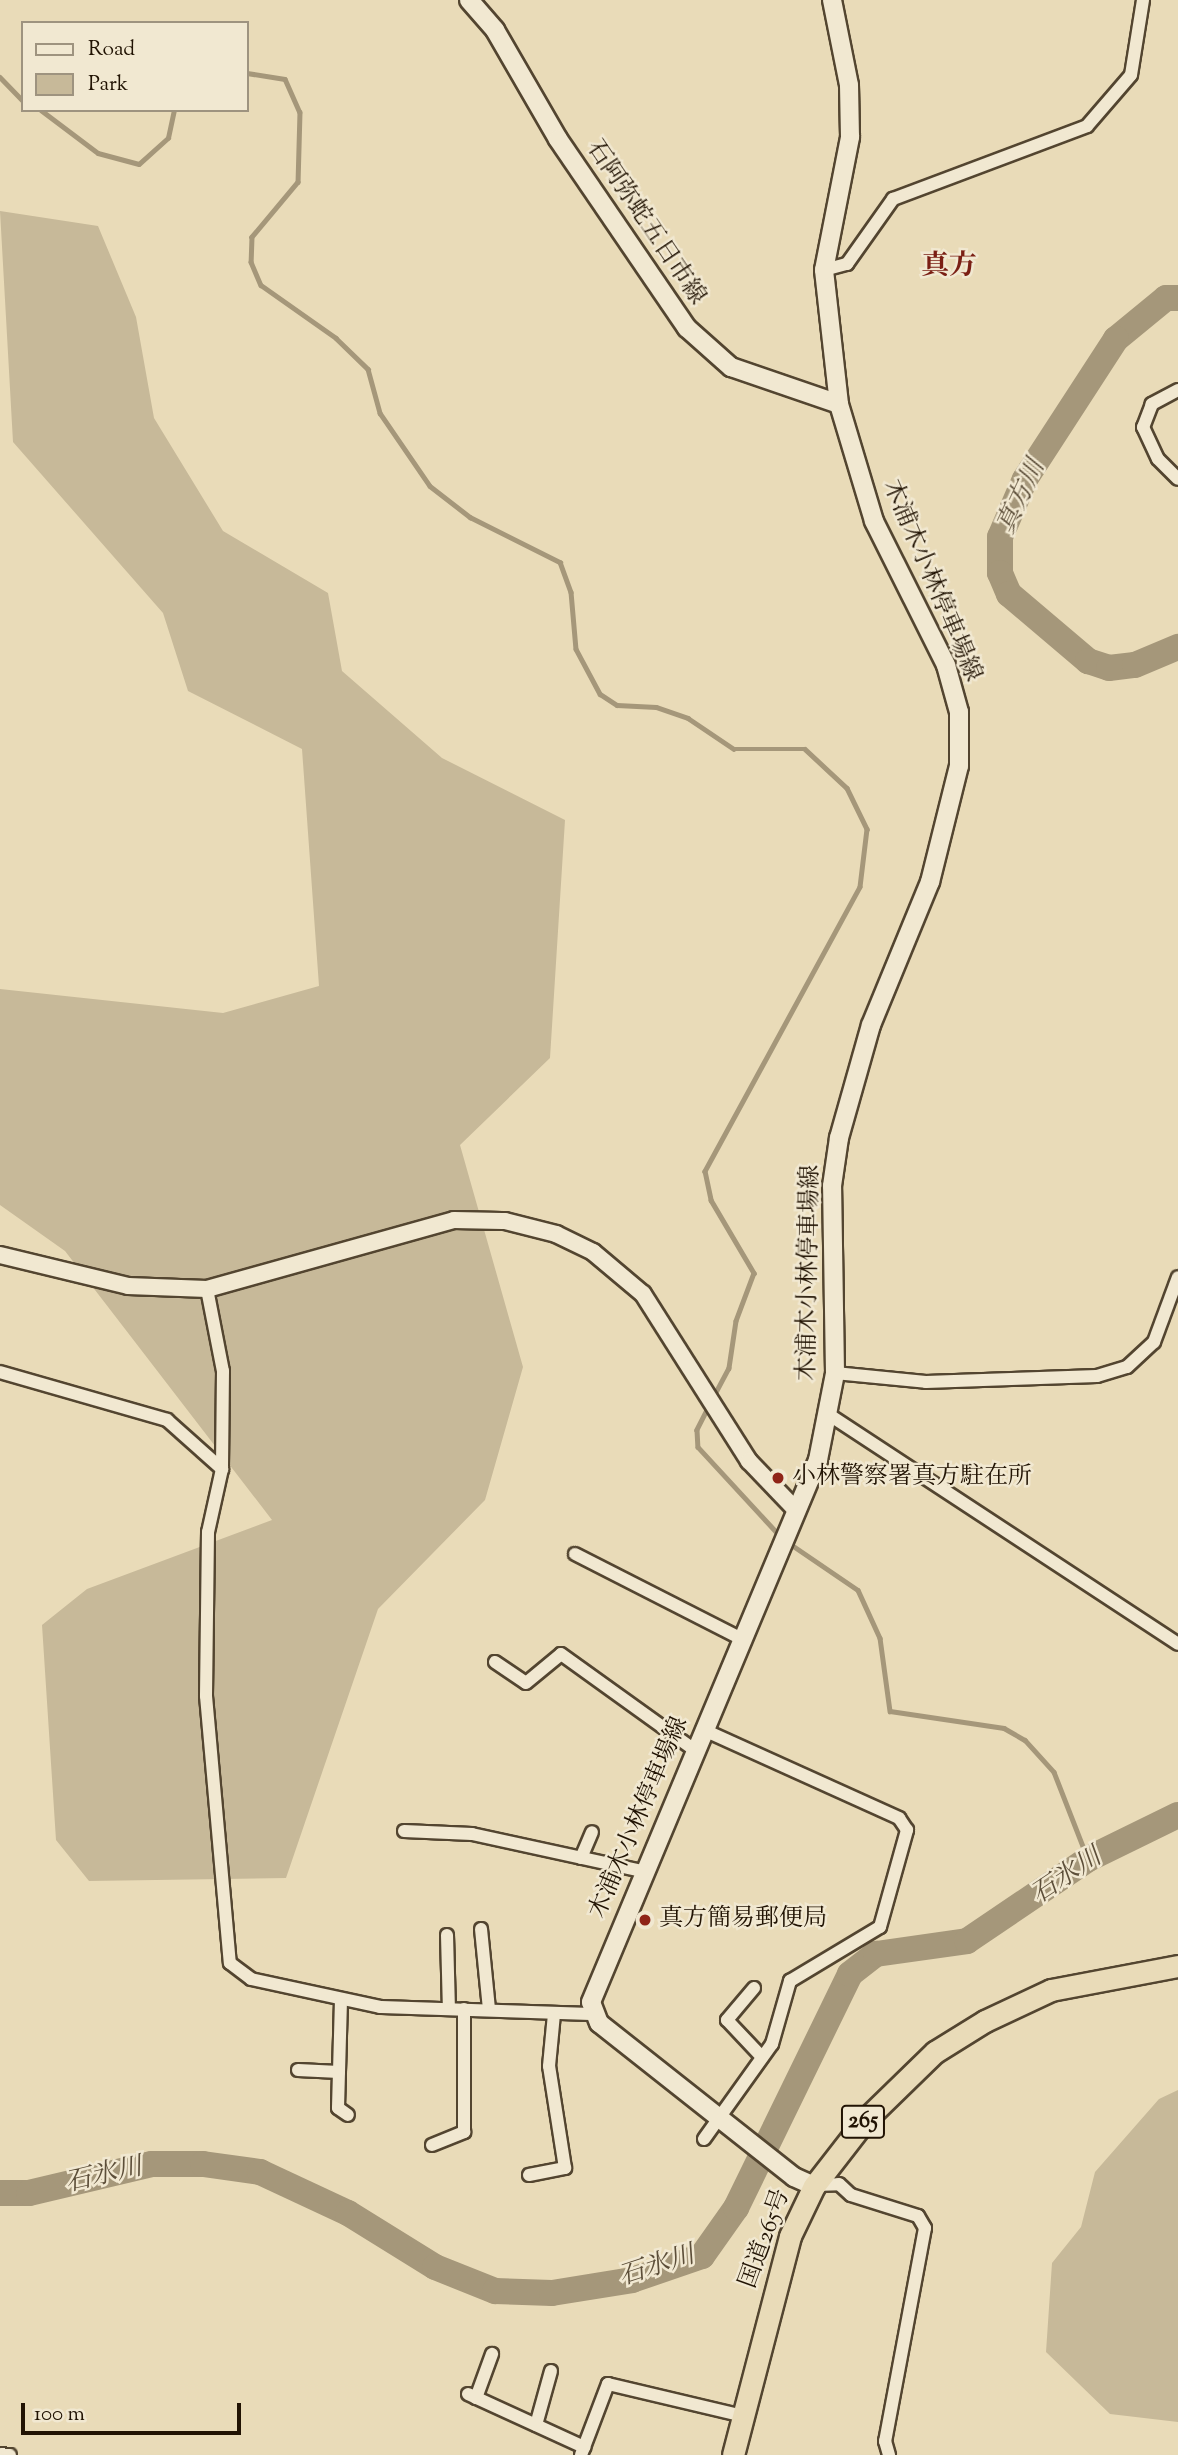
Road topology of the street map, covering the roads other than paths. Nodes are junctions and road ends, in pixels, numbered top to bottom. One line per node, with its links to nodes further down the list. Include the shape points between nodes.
1 (469, 0): 6 (main road, 石阿弥蛇五日市線, via 495,30 558,139 687,328 731,367)
2 (832, 0): 4 (main road, 木浦木小林停車場線, via 849,85 850,137)
3 (1143, 0): 4 (street, via 1131,75 1087,126 892,199 847,264)
4 (824, 270): 6 (main road, 木浦木小林停車場線)
5 (1178, 390): 7 (street, via 1152,404 1143,427 1158,459)
6 (839, 404): 12 (main road, 木浦木小林停車場線, via 874,522 946,665 961,739 952,807 930,882 871,1025 839,1138 832,1186)
7 (1178, 479)
8 (0, 1255): 10 (street, via 128,1286)
9 (1178, 1277): 12 (street, via 1154,1342 1127,1367 1097,1376 926,1382)
10 (207, 1289): 14 (street, via 223,1371); 15 (street, via 454,1220 505,1221 556,1234 593,1252 643,1294 750,1461)
11 (0, 1372): 14 (street, via 167,1420)
12 (835, 1373): 13 (main road, 木浦木小林停車場線)
13 (831, 1416): 15 (main road, 木浦木小林停車場線); 18 (street)
14 (222, 1469): 30 (street, via 208,1532 206,1696 230,1963 251,1979)
15 (796, 1510): 17 (main road, 木浦木小林停車場線)
16 (575, 1555): 17 (street)
17 (741, 1639): 20 (main road, 木浦木小林停車場線)
18 (1178, 1644)
19 (495, 1661): 21 (street, via 526,1683 561,1654)
20 (704, 1730): 21 (main road, 木浦木小林停車場線); 36 (street, via 899,1818 907,1830 880,1927 790,1981 782,1993 781,2026)
21 (695, 1751): 25 (main road, 木浦木小林停車場線)
22 (404, 1831): 24 (street, via 472,1834)
23 (592, 1832): 24 (street)
24 (581, 1857): 25 (street)
25 (646, 1872): 35 (main road, 木浦木小林停車場線, via 592,1990)
26 (481, 1929): 33 (street)
27 (447, 1935): 31 (street)
28 (1178, 1966): 44 (highway, 国道265号 / 265, via 1051,1990 985,2021 902,2082)
29 (754, 1988): 36 (street, via 727,2020)
30 (341, 2000): 31 (street); 38 (street)
31 (449, 2009): 32 (street)
32 (464, 2009): 33 (street); 42 (street, via 464,2133)
33 (489, 2009): 34 (street)
34 (554, 2014): 35 (street); 43 (street, via 549,2066 565,2168)
35 (592, 2014): 40 (main road)
36 (762, 2057): 40 (street)
37 (298, 2070): 38 (street)
38 (339, 2072): 39 (street, via 338,2108)
39 (348, 2115)
40 (722, 2117): 41 (street); 44 (main road, via 794,2177)
41 (704, 2139)
42 (432, 2145)
43 (529, 2175)
44 (814, 2186): 47 (highway, 国道265号 / 265, via 778,2272); 53 (street, via 839,2184 851,2194 918,2216 925,2228 885,2441)
45 (492, 2354): 48 (street, via 472,2396)
46 (551, 2371): 48 (street)
47 (743, 2416): 49 (street, via 608,2384); 52 (highway, 国道265号 / 265)
48 (536, 2425): 49 (street)
49 (583, 2451)
50 (0, 2454): 51 (street)
51 (10, 2455)
52 (733, 2455)
53 (889, 2455)

